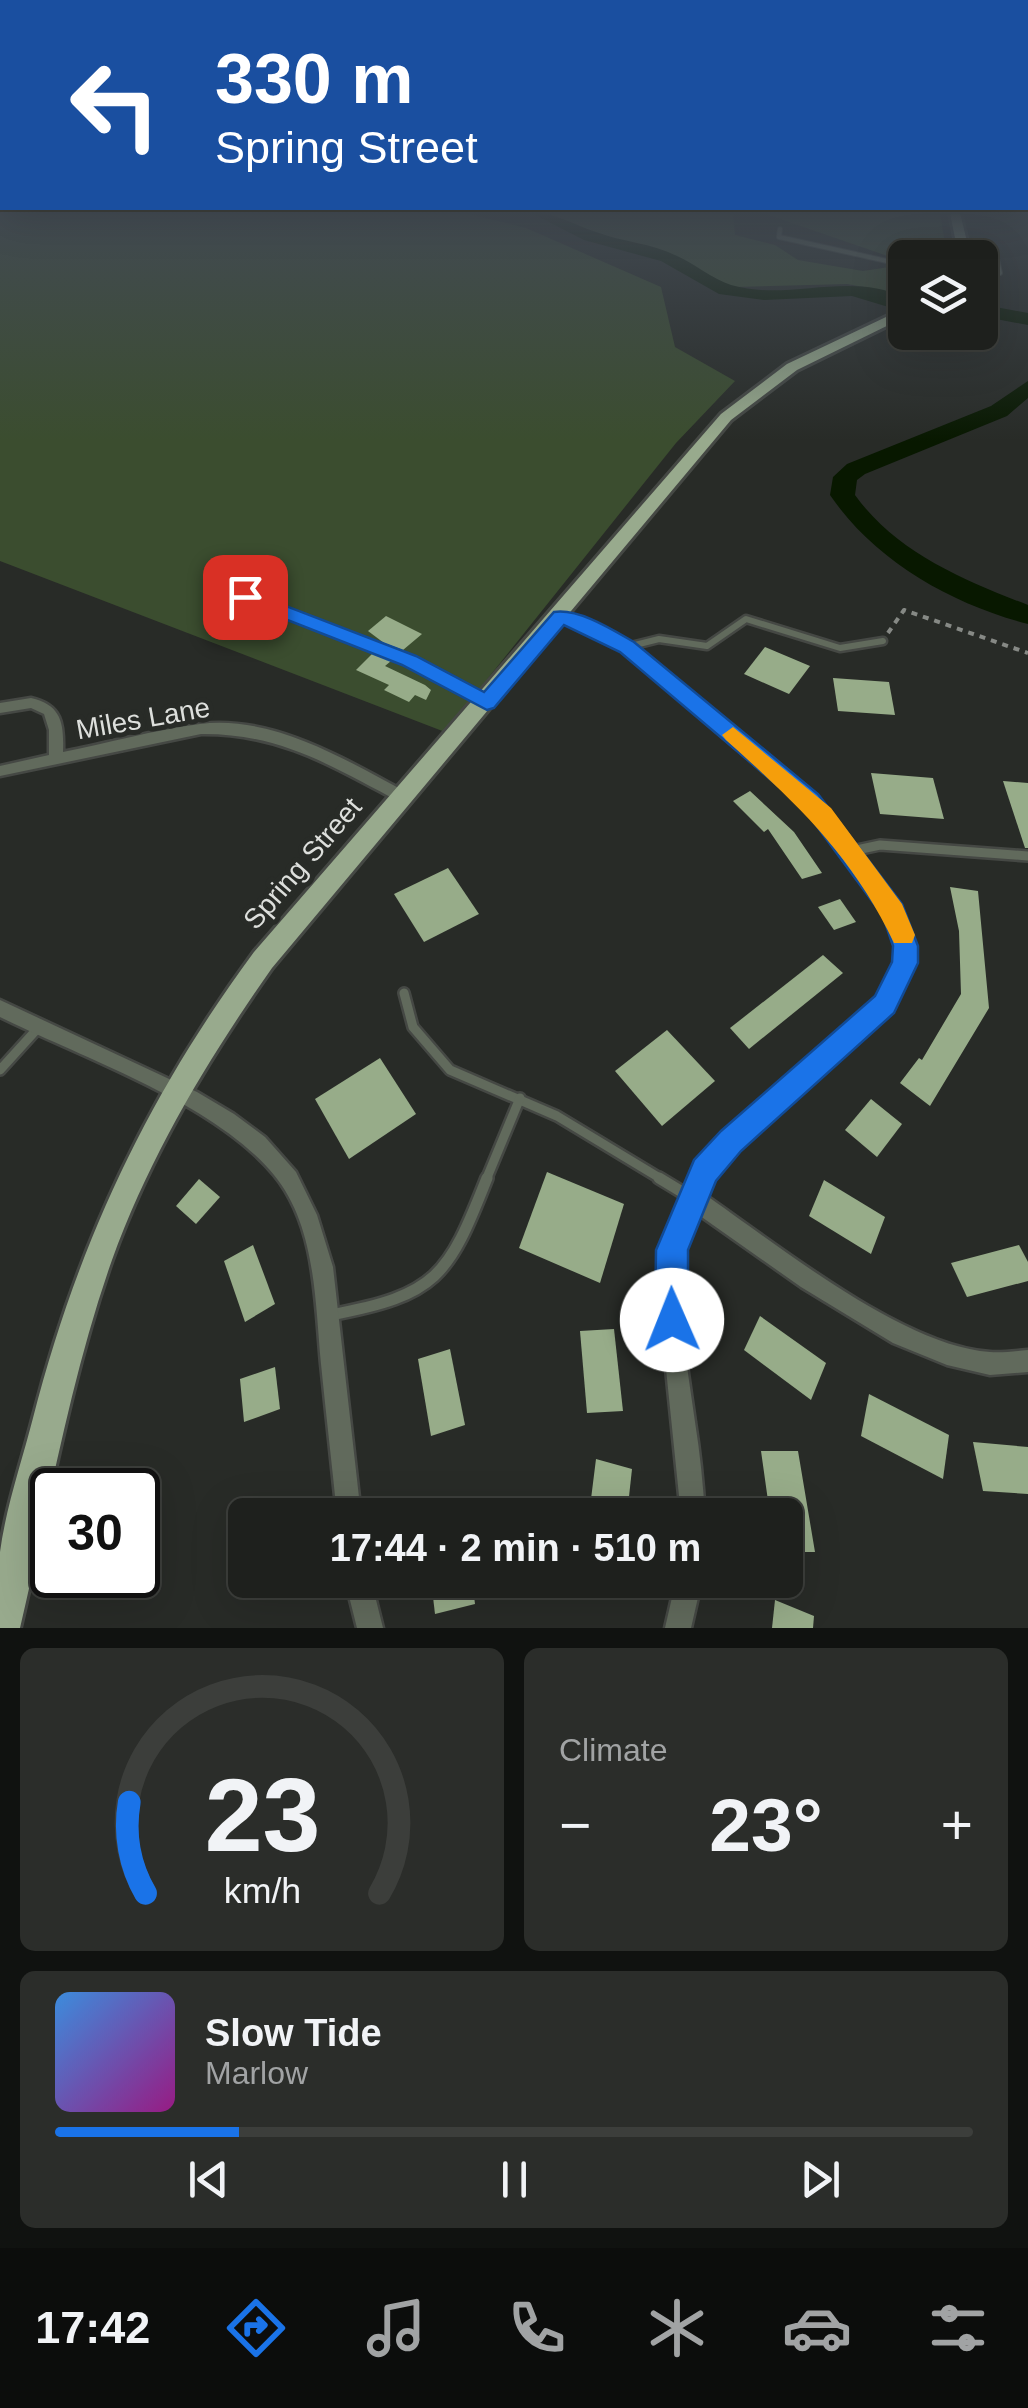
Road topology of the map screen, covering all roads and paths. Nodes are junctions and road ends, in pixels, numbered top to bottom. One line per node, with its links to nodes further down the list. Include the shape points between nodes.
1 (888, 321): 3 (main road, Spring Street, via 792,367 726,417)
2 (210, 583): 7 (lane, via 409,660)
3 (561, 616): 5 (street); 7 (main road, Spring Street)
4 (882, 641): 5 (lane, via 831,650 746,619 707,646 659,639); 6 (path, via 904,610)
5 (627, 647): 12 (street, via 796,787)
6 (1028, 653)
7 (487, 702): 11 (main road, Spring Street)
8 (0, 708): 9 (street, Miles Lane, via 32,704 53,713)
9 (56, 760): 10 (street, Miles Lane); 11 (street, Miles Lane, via 235,728 283,740)
10 (0, 771)
11 (405, 798): 18 (main road, Spring Street, via 263,960)
12 (852, 851): 13 (lane, via 880,846); 20 (street, via 901,929 906,946 900,977 874,1016 731,1141)
13 (1028, 856)
14 (404, 993): 19 (lane, via 414,1027 436,1058 466,1079)
15 (0, 1008): 16 (street)
16 (38, 1028): 17 (lane); 18 (street)
17 (0, 1070)
18 (174, 1092): 21 (street, via 235,1125 281,1168 314,1233); 27 (main road, Spring Street, via 96,1261)
19 (520, 1098): 20 (lane); 21 (lane, via 436,1279 386,1304)
20 (692, 1198): 22 (street, via 918,1346 994,1366); 24 (street, via 670,1268)
21 (330, 1316): 23 (street)
22 (1028, 1360)
23 (347, 1498)
24 (691, 1498)
25 (362, 1598): 28 (street)
26 (685, 1598): 29 (street)
27 (1, 1628)
28 (370, 1628)
29 (678, 1628)

